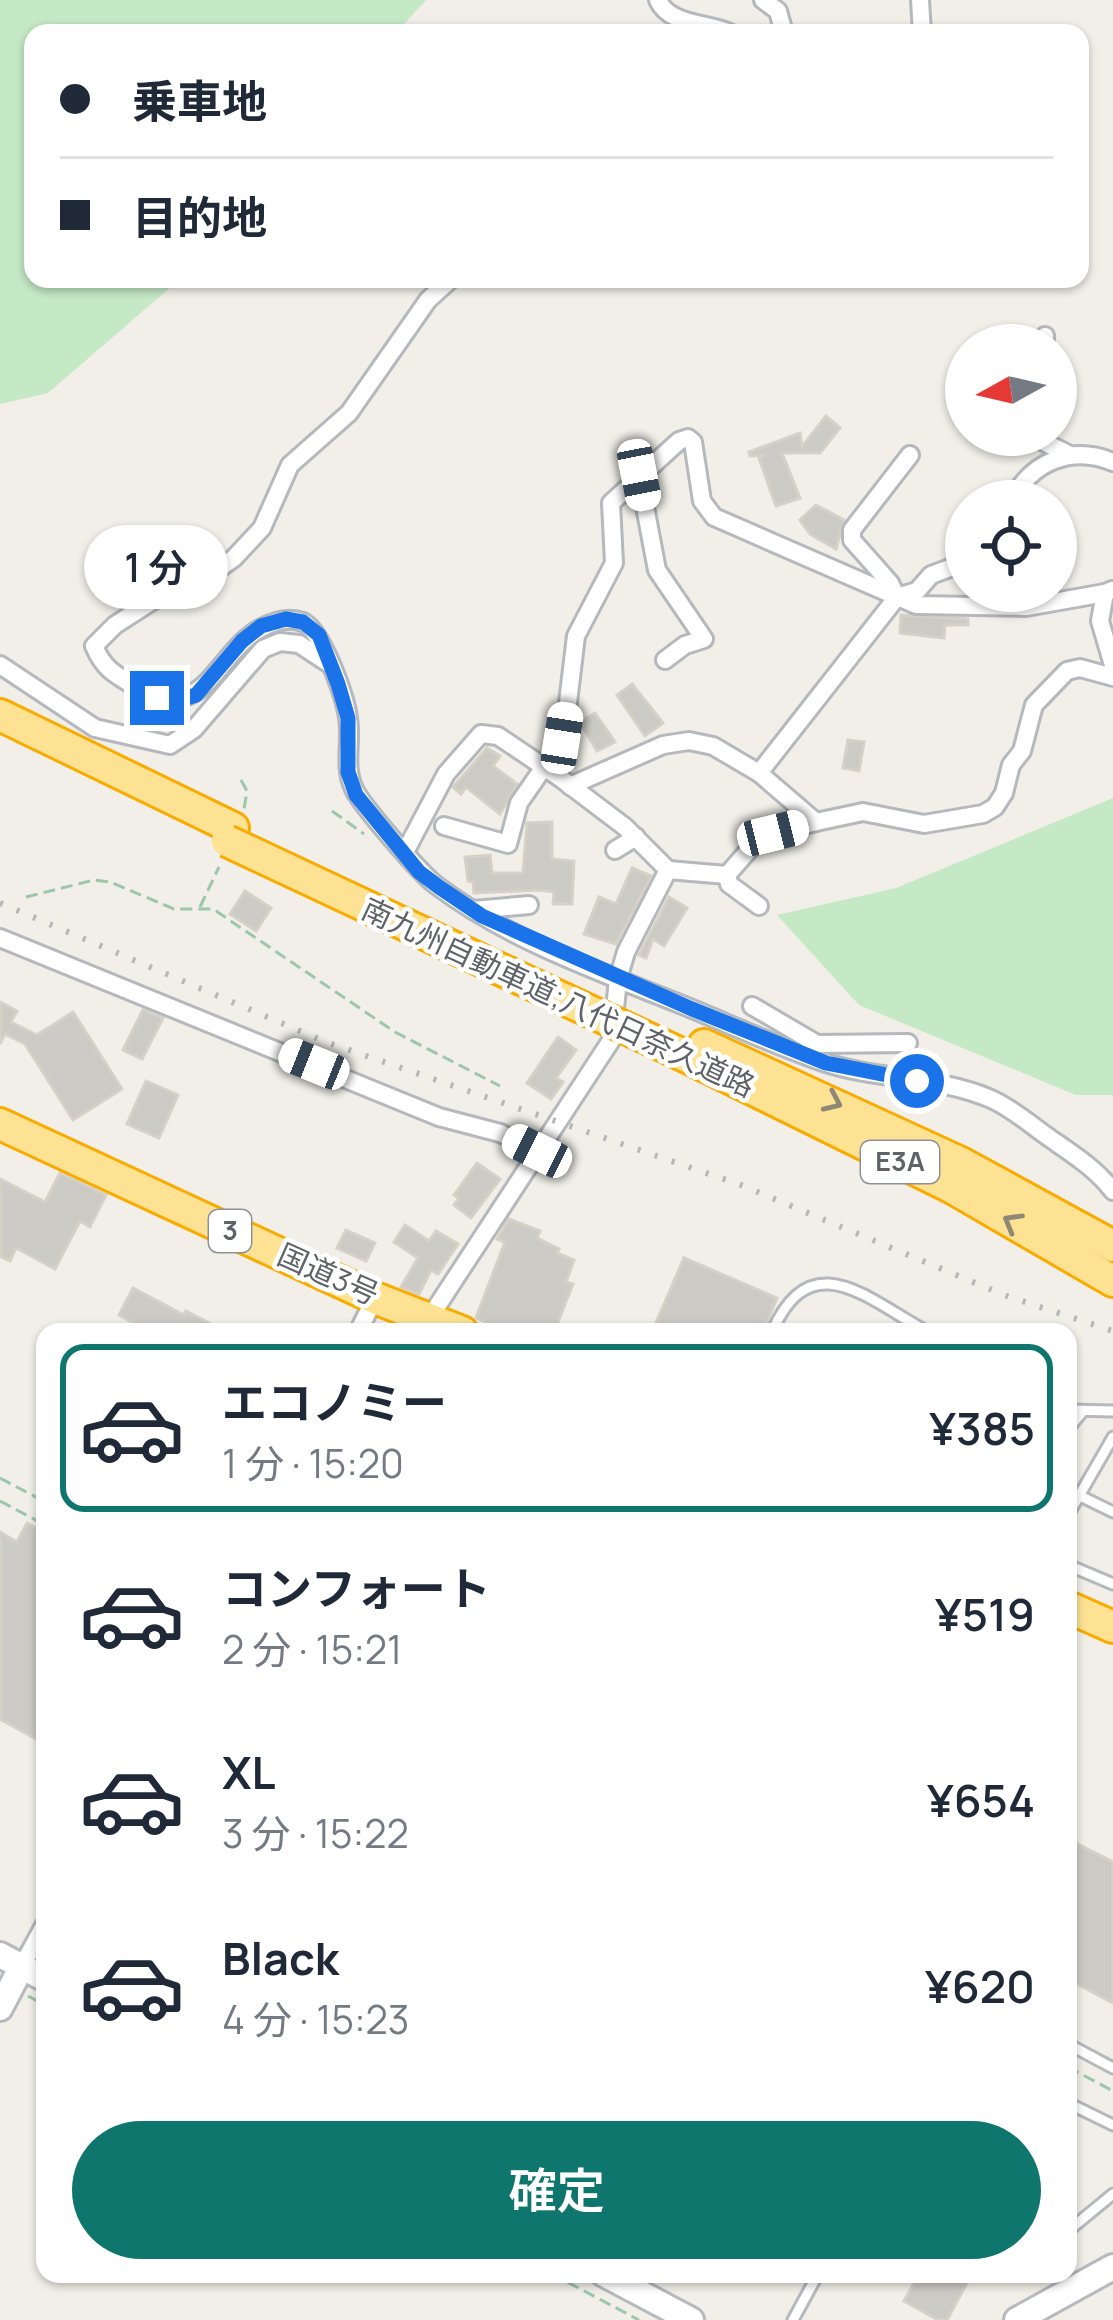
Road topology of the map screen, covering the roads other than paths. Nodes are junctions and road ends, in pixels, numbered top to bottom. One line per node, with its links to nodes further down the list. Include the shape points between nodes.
1 (658, 0): 3 (street, via 671,17)
2 (763, 0): 4 (street)
3 (697, 24)
4 (782, 24)
5 (441, 288): 16 (street, via 349,413 290,466 262,529 234,558 196,585 154,600 94,646 103,668 157,698 180,700 196,695 251,633 286,619 319,635)
6 (1077, 454): 9 (street)
7 (910, 455): 14 (street, via 852,530)
8 (1064, 456): 11 (street)
9 (1113, 462)
10 (639, 475): 14 (street, via 688,438 702,501 714,517); 15 (street, via 657,570 704,639); 22 (street, via 611,502 614,563 576,636)
11 (1025, 480)
12 (945, 570): 14 (street)
13 (1109, 591): 14 (street, via 1026,607); 18 (street, via 1100,621)
14 (897, 597): 21 (street)
15 (664, 660)
16 (328, 663): 17 (street, via 299,644 263,649 194,729 170,745 95,728); 27 (street, via 348,718 356,795)
17 (0, 665)
18 (1113, 665)
19 (1113, 677): 23 (street, via 1067,670 1034,705 1004,793 983,814 924,824 862,812)
20 (0, 718): 37 (highway, 南九州自動車道;八代日奈久道路 / E3A, bridge)
21 (759, 773): 22 (street, via 689,741); 23 (street)
22 (558, 777): 24 (street, via 518,803 508,844); 25 (street); 27 (street, via 499,736 481,734 446,773)
23 (816, 822): 29 (street, via 756,842)
24 (443, 826)
25 (636, 837): 26 (street); 28 (street)
26 (615, 850)
27 (405, 852): 32 (street, via 425,885)
28 (668, 870): 29 (street); 34 (street)
29 (727, 875): 31 (street)
30 (529, 905): 32 (street)
31 (759, 906)
32 (473, 910): 34 (street)
33 (0, 938): 40 (street)
34 (618, 979): 38 (street); 40 (street, via 612,1040)
35 (752, 1006): 38 (street)
36 (908, 1043): 38 (street)
37 (684, 1046): 42 (highway, 南九州自動車道;八代日奈久道路 / E3A, one-way to 42, via 961,1163); 43 (highway, 南九州自動車道;八代日奈久道路 / E3A, one-way to 37)
38 (810, 1049): 41 (street, via 826,1063 994,1100)
39 (0, 1124): 44 (highway, 国道3号 / 3)
40 (537, 1151): 45 (street)
41 (1113, 1191)
42 (1113, 1246)
43 (1113, 1281)
44 (375, 1298): 45 (highway, 国道3号 / 3); 46 (street)
45 (430, 1317): 47 (highway, 国道3号 / 3)
46 (362, 1323)
47 (443, 1323)
48 (778, 1323): 49 (lane, via 809,1284 831,1280)
49 (911, 1323)
50 (1077, 1411): 51 (lane)
51 (1083, 1411): 52 (lane); 53 (lane)
52 (1113, 1411)
53 (1077, 1419)
54 (1113, 1436): 55 (lane)
55 (1077, 1486)
56 (1077, 1494): 57 (lane)
57 (1113, 1512)
58 (1077, 1568): 59 (lane)
59 (1113, 1584)
60 (1077, 1611): 61 (highway)
61 (1113, 1627)
62 (36, 1934): 63 (street)
63 (11, 1960): 64 (street)
64 (0, 2008)
65 (1077, 2049): 66 (lane)
66 (1113, 2068)
67 (1077, 2107): 68 (lane)
68 (1113, 2125)
69 (1113, 2194): 70 (lane)
70 (1077, 2224)
71 (1113, 2267): 76 (street)
72 (621, 2283): 74 (street)
73 (813, 2283): 75 (lane)
74 (691, 2320)
75 (793, 2320)
76 (1017, 2320)

